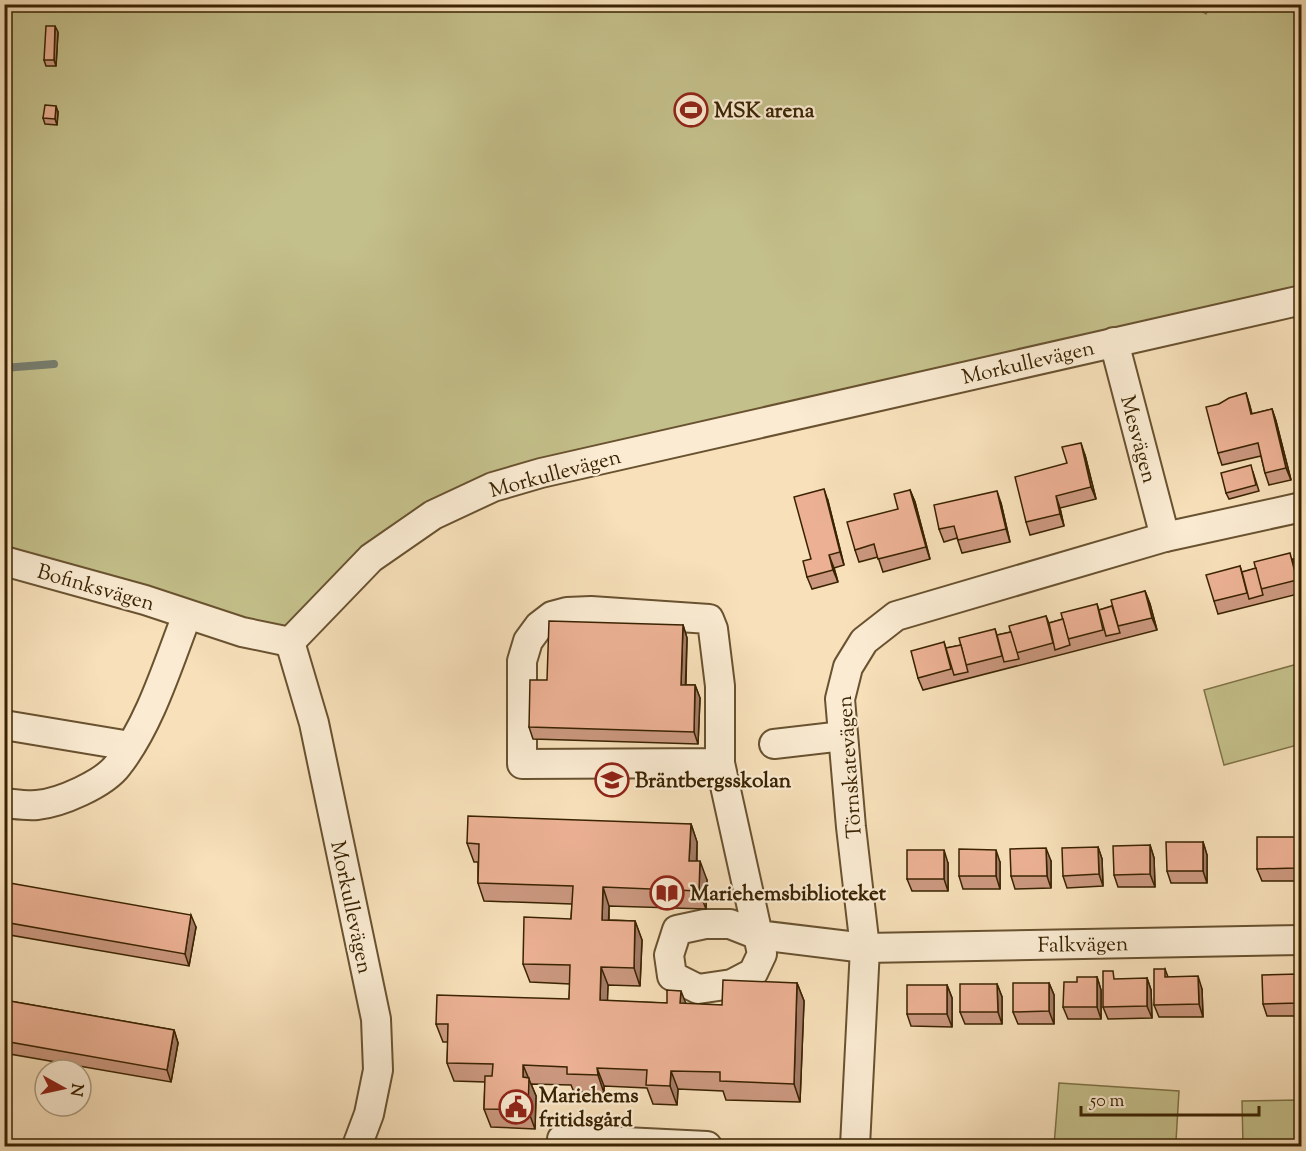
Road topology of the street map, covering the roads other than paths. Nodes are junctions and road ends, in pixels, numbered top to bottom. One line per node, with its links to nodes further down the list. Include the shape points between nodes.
1 (1302, 300): 2 (street, Morkullevägen)
2 (1114, 342): 4 (street, Mesvägen); 7 (street, Morkullevägen, via 494,487 433,515 371,558)
3 (1302, 507): 4 (street, Törnskatevägen)
4 (1165, 537): 9 (street, Törnskatevägen, via 896,616 864,641 848,667 840,699)
5 (4, 561): 6 (street, Bofinksvägen)
6 (187, 615): 7 (street, Bofinksvägen); 11 (street)
7 (290, 642): 17 (street, Morkullevägen, via 314,723 376,1018 378,1070 369,1114)
8 (4, 725): 11 (street)
9 (843, 736): 10 (street); 15 (street, Törnskatevägen)
10 (774, 744)
11 (130, 746): 13 (street, via 117,767 68,798 37,805)
12 (720, 763): 12 (street, via 522,764 522,661 528,641 552,616 567,612 709,620 720,686); 15 (street, Falkvägen, via 758,935)
13 (4, 803)
14 (1302, 940): 15 (street, Falkvägen)
15 (865, 948): 19 (street, Törnskatevägen)
16 (562, 1139): 18 (street)
17 (357, 1146)
18 (707, 1146)
19 (855, 1146)

